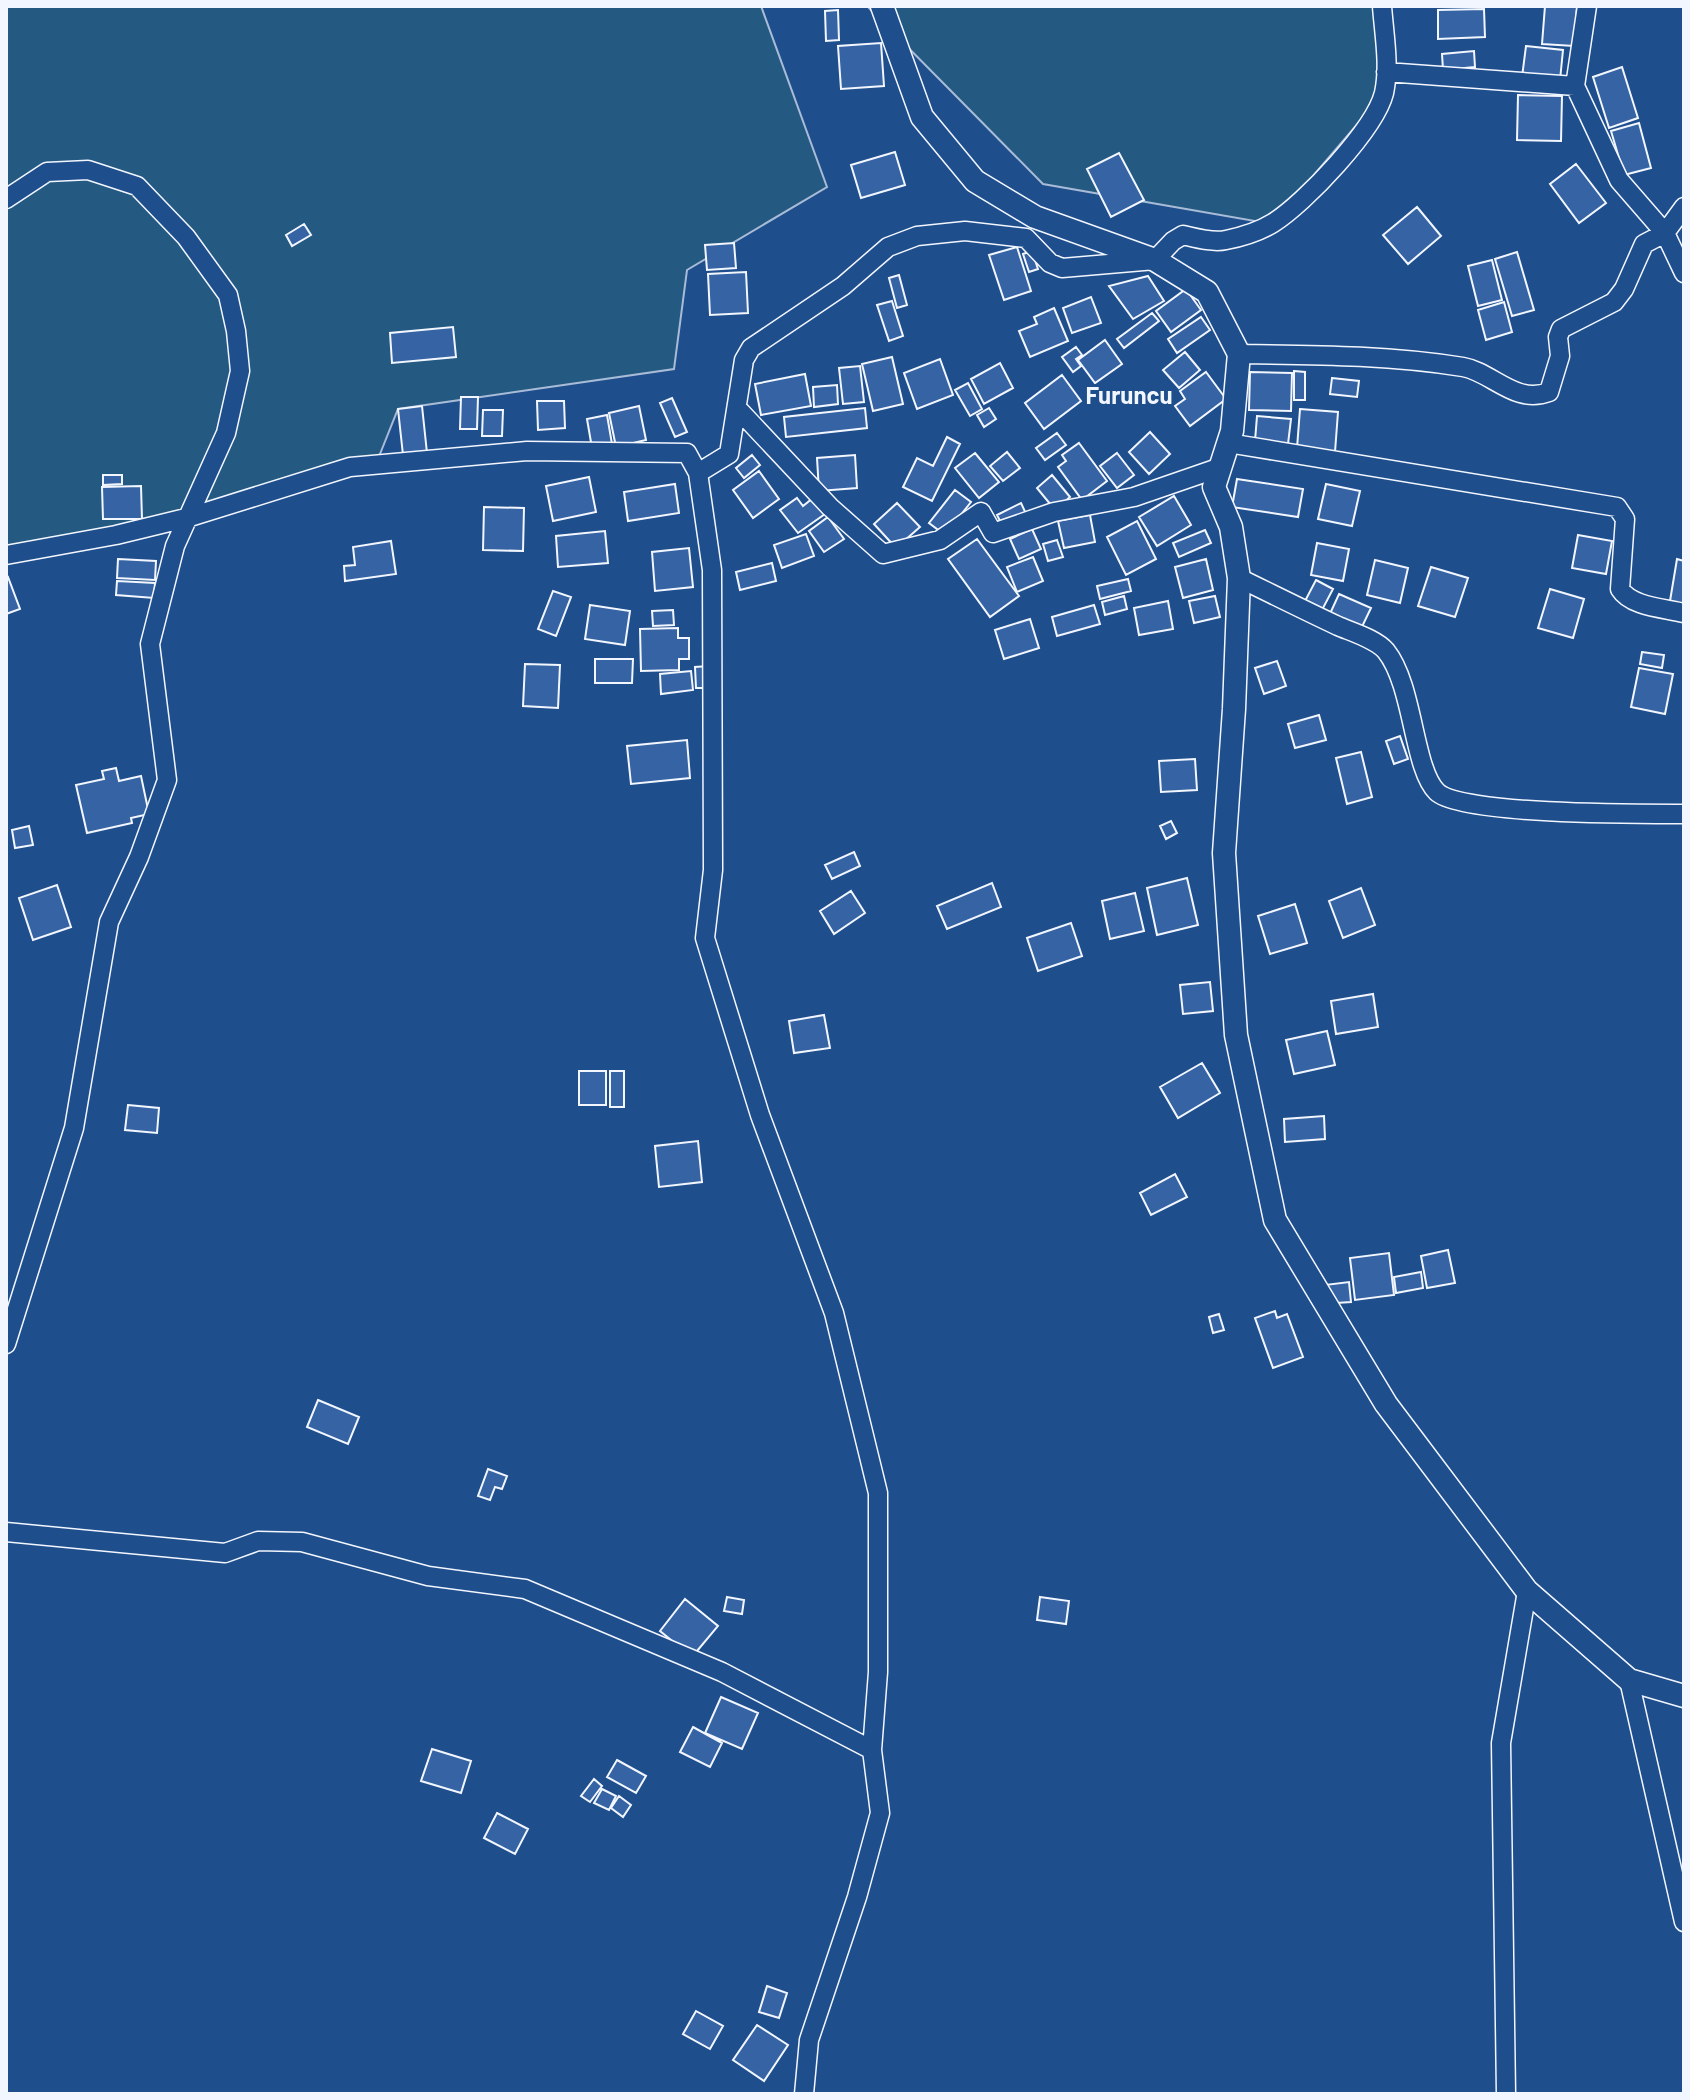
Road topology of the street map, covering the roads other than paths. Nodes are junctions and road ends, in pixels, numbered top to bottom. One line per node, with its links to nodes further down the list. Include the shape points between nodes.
1 (882, 6): 9 (street, via 922,117 975,181 1035,217)
2 (1382, 6): 4 (street)
3 (1587, 6): 5 (street)
4 (1386, 72): 5 (street); 9 (street, via 1378,110 1305,198 1272,224 1222,241 1183,235)
5 (1575, 86): 8 (street, via 1619,180)
6 (6, 199): 16 (street, via 47,172 88,170 137,186 186,237 228,295 240,371 226,433)
7 (1684, 207): 8 (street)
8 (1665, 233): 10 (street); 11 (street, via 1644,244 1614,302 1561,329 1560,356 1549,392 1538,396 1503,388 1468,368 1373,356)
9 (1155, 260): 11 (street, via 1207,292); 12 (street, via 1062,268 1026,238 965,231 917,236 888,247 843,286 751,348 744,360)
10 (1684, 273)
11 (1239, 354): 13 (street)
12 (737, 408): 14 (street, via 830,507 883,554 940,540 981,512 993,533 1054,512 1134,497); 15 (street, via 729,454)
13 (1228, 443): 14 (street); 19 (street, via 1617,507 1625,519 1620,589 1634,600)
14 (1221, 467): 18 (street, via 1214,487 1231,527)
15 (698, 473): 16 (street, via 687,453 512,452 350,467); 26 (street, via 712,570 713,870 705,938 760,1115 834,1313 878,1493 878,1672)
16 (190, 517): 17 (street); 21 (street, via 175,546 150,644 167,780 109,922 74,1128)
17 (6, 555)
18 (1239, 578): 20 (street, via 1383,647 1406,691 1430,783 1439,794 1553,812); 23 (street, via 1224,853 1236,1035 1275,1220 1386,1404)
19 (1684, 613)
20 (1684, 814)
21 (6, 1344)
22 (6, 1532): 26 (street, via 225,1553 258,1541 302,1542 428,1576 525,1589 722,1672)
23 (1527, 1591): 24 (street); 29 (street, via 1501,1743)
24 (1629, 1680): 25 (street); 27 (street)
25 (1684, 1696)
26 (872, 1750): 28 (street, via 880,1813 809,2040)
27 (1684, 1922)
28 (804, 2094)
29 (1506, 2094)

